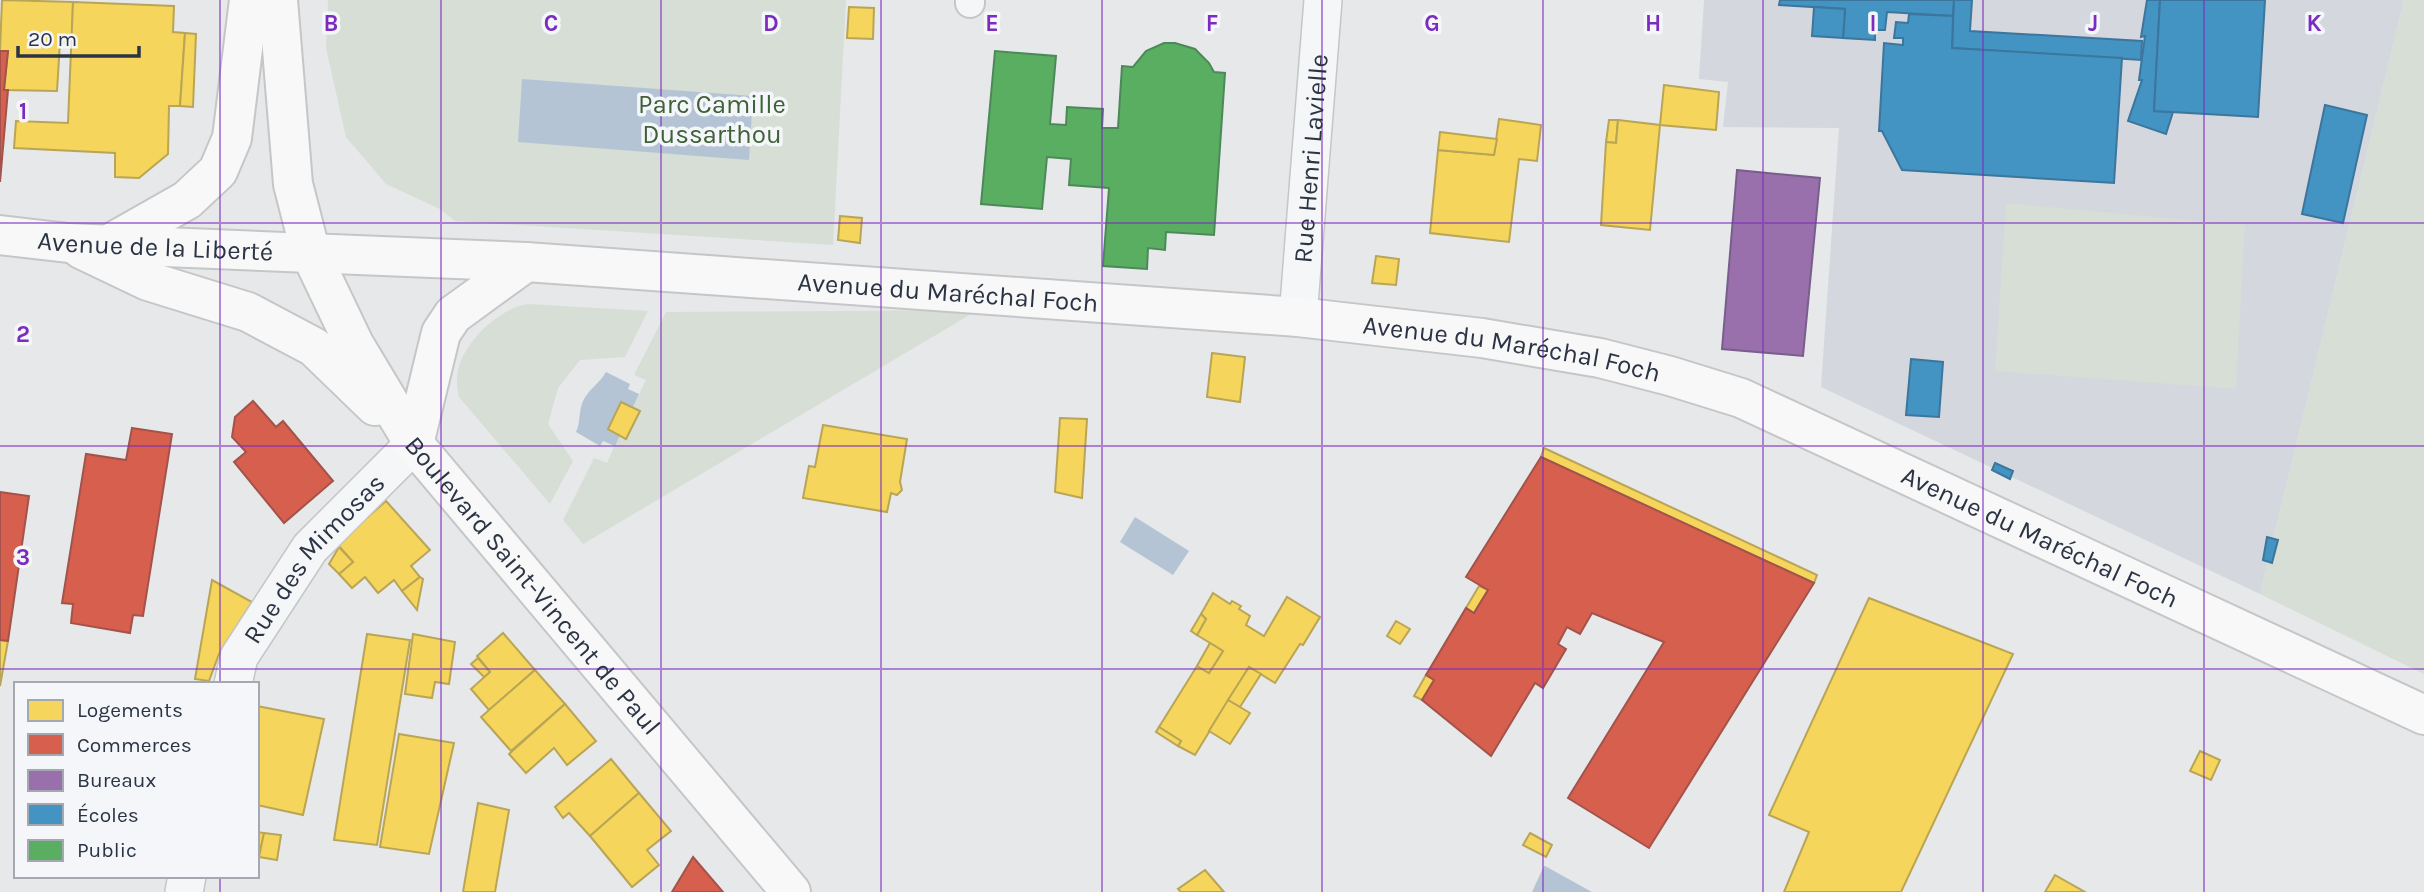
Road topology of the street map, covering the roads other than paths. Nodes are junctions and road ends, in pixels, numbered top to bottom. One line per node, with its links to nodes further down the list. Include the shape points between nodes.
1 (248, 0): 6 (main road, via 232,138 218,171 187,200)
2 (278, 0): 7 (main road, Boulevard Saint-Vincent de Paul, via 293,184)
3 (1323, 0): 9 (street, Rue Henri Lavielle)
4 (0, 235): 5 (main road, Avenue de la Liberté)
5 (68, 243): 6 (main road, Avenue de la Liberté); 10 (main road, via 148,281 248,312 314,347)
6 (111, 243): 7 (main road, Avenue de la Liberté)
7 (311, 254): 8 (main road, Avenue du Maréchal Foch); 10 (main road, Boulevard Saint-Vincent de Paul, via 354,344)
8 (526, 262): 9 (main road, Avenue du Maréchal Foch); 10 (main road, via 453,315 441,333)
9 (1298, 317): 12 (main road, Avenue du Maréchal Foch, via 1482,338 1600,358 1741,398)
10 (414, 444): 11 (street, Rue des Mimosas, via 310,548 239,657); 13 (main road, Boulevard Saint-Vincent de Paul)
11 (233, 682)
12 (2424, 715)
13 (791, 892)

